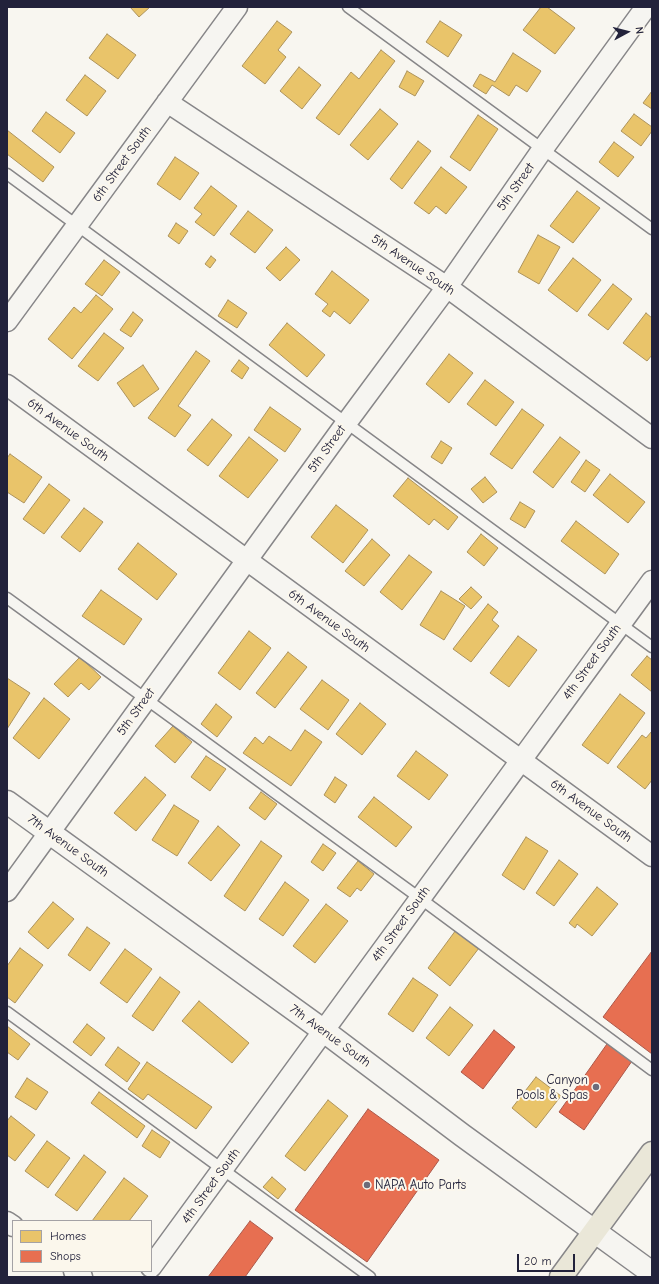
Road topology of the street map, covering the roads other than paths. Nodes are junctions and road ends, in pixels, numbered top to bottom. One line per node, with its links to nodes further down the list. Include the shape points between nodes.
1 (236, 7): 4 (street, 6th Street South)
2 (348, 7): 5 (lane)
3 (642, 13): 5 (street, 5th Street)
4 (167, 102): 7 (street, 6th Street South); 9 (street, 5th Avenue South)
5 (542, 150): 8 (lane); 9 (street, 5th Street)
6 (7, 174): 7 (lane)
7 (77, 226): 10 (street, 6th Street South); 12 (lane)
8 (652, 229)
9 (447, 287): 12 (street, 5th Street); 13 (street, 5th Avenue South)
10 (7, 321)
11 (7, 385): 14 (street, 6th Avenue South)
12 (347, 422): 14 (street, 5th Street); 17 (lane)
13 (652, 438)
14 (247, 560): 19 (street, 5th Street); 20 (street, 6th Avenue South)
15 (652, 581): 17 (street, 4th Street South)
16 (7, 598): 19 (lane)
17 (620, 624): 18 (lane); 20 (street, 4th Street South)
18 (652, 647)
19 (145, 699): 22 (street, 5th Street); 25 (lane)
20 (520, 760): 23 (street, 6th Avenue South); 25 (street, 4th Street South)
21 (7, 802): 22 (street, 7th Avenue South)
22 (50, 833): 24 (street, 5th Street); 27 (street, 7th Avenue South)
23 (652, 856)
24 (7, 891)
25 (420, 899): 27 (street, 4th Street South); 28 (lane)
26 (7, 1012): 30 (lane)
27 (324, 1031): 30 (street, 4th Street South); 31 (street, 7th Avenue South)
28 (652, 1070)
29 (652, 1153): 31 (main road)
30 (223, 1169): 32 (street, 4th Street South); 34 (lane)
31 (595, 1231): 33 (street, 7th Avenue South); 35 (main road)
32 (152, 1266)
33 (652, 1273)
34 (370, 1277)
35 (561, 1277)

